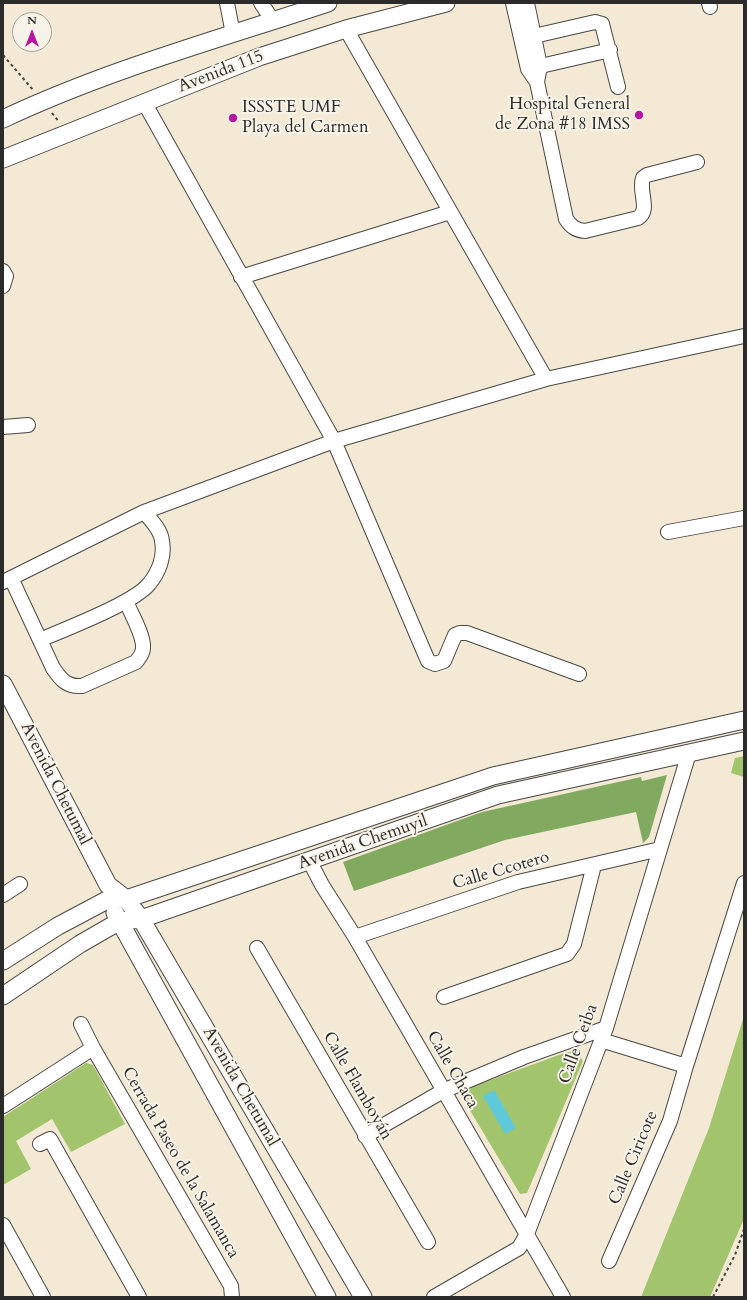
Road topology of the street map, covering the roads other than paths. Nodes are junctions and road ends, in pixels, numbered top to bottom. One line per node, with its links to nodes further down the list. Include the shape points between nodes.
1 (227, 3): 10 (street)
2 (261, 3): 8 (street)
3 (328, 3): 7 (main road, Avenida 115)
4 (446, 3): 9 (main road, Avenida 115)
5 (513, 3): 13 (street)
6 (527, 3): 11 (street)
7 (297, 8): 8 (main road, Avenida 115)
8 (273, 21): 10 (main road, Avenida 115)
9 (346, 29): 15 (main road, Avenida 115, via 259,57); 19 (street)
10 (233, 34): 16 (main road, Avenida 115, via 132,66)
11 (534, 36): 12 (street, via 600,22 604,26); 13 (street)
12 (610, 50): 13 (street); 14 (street)
13 (534, 68): 18 (street, via 566,219 570,226 585,231 642,216 643,178)
14 (618, 86)
15 (144, 102): 17 (main road, Avenida 115); 21 (street)
16 (3, 119)
17 (3, 159)
18 (697, 162)
19 (450, 212): 21 (street); 24 (street)
20 (3, 271): 22 (street, via 6,279)
21 (242, 277): 27 (street)
22 (3, 286)
23 (744, 336): 24 (street)
24 (546, 379): 27 (street)
25 (28, 425): 26 (street)
26 (3, 427)
27 (334, 441): 28 (street); 34 (street, via 428,661 435,664 444,661 455,635 467,633)
28 (144, 512): 31 (street); 32 (street, via 158,529 162,540 162,557 149,585)
29 (744, 518): 30 (street)
30 (668, 532)
31 (7, 580): 33 (street)
32 (126, 601): 33 (street); 33 (street, via 143,641 144,650 136,662 82,686 75,686 60,679)
33 (40, 640)
34 (580, 674)
35 (3, 684): 46 (main road, Avenida Chetumal)
36 (744, 720): 39 (main road, Avenida Chemuyil)
37 (744, 741): 38 (main road, Avenida Chemuyil)
38 (689, 753): 40 (main road, Avenida Chemuyil); 41 (street, Calle Ceiba)
39 (493, 776): 40 (street); 48 (main road, Avenida Chemuyil)
40 (498, 796): 42 (main road, Avenida Chemuyil)
41 (660, 849): 43 (street, Calle Ccotero); 57 (street, Calle Ceiba)
42 (310, 862): 49 (main road, Avenida Chemuyil); 51 (street, Calle Chaca)
43 (594, 866): 51 (street, Calle Ccotero, via 518,882); 55 (street, via 574,944 566,954)
44 (744, 883): 59 (street, Calle Ciricote)
45 (20, 884): 47 (street)
46 (107, 893): 48 (main road, Avenida Chetumal); 50 (main road, Avenida Chetumal); 53 (main road)
47 (3, 895)
48 (126, 899): 49 (main road, Avenida Chetumal)
49 (142, 919): 50 (main road, Avenida Chemuyil); 72 (main road, Avenida Chetumal)
50 (120, 921): 54 (main road, Avenida Chemuyil, via 80,944); 71 (main road, Avenida Chetumal)
51 (355, 937): 60 (street, Calle Chaca)
52 (257, 948): 62 (street, Calle Flamboyán)
53 (3, 961)
54 (3, 996)
55 (444, 997)
56 (81, 1024): 58 (street, Cerrada Paseo de la Salamanca)
57 (603, 1034): 59 (street); 60 (street, via 524,1057); 65 (street, Calle Ceiba)
58 (93, 1048): 61 (street); 70 (street, Cerrada Paseo de la Salamanca, via 231,1286)
59 (686, 1066): 67 (street, Calle Ciricote, via 670,1121)
60 (443, 1091): 62 (street); 65 (street, Calle Chaca)
61 (3, 1106)
62 (365, 1136): 66 (street, Calle Flamboyán)
63 (40, 1144): 69 (street, via 50,1139)
64 (3, 1225): 68 (street)
65 (527, 1234): 73 (street, Calle Ceiba, via 519,1248); 74 (street, Calle Chaca)
66 (428, 1242)
67 (609, 1261)
68 (43, 1297)
69 (139, 1297)
70 (232, 1297)
71 (327, 1297)
72 (363, 1297)
73 (434, 1297)
74 (563, 1297)

